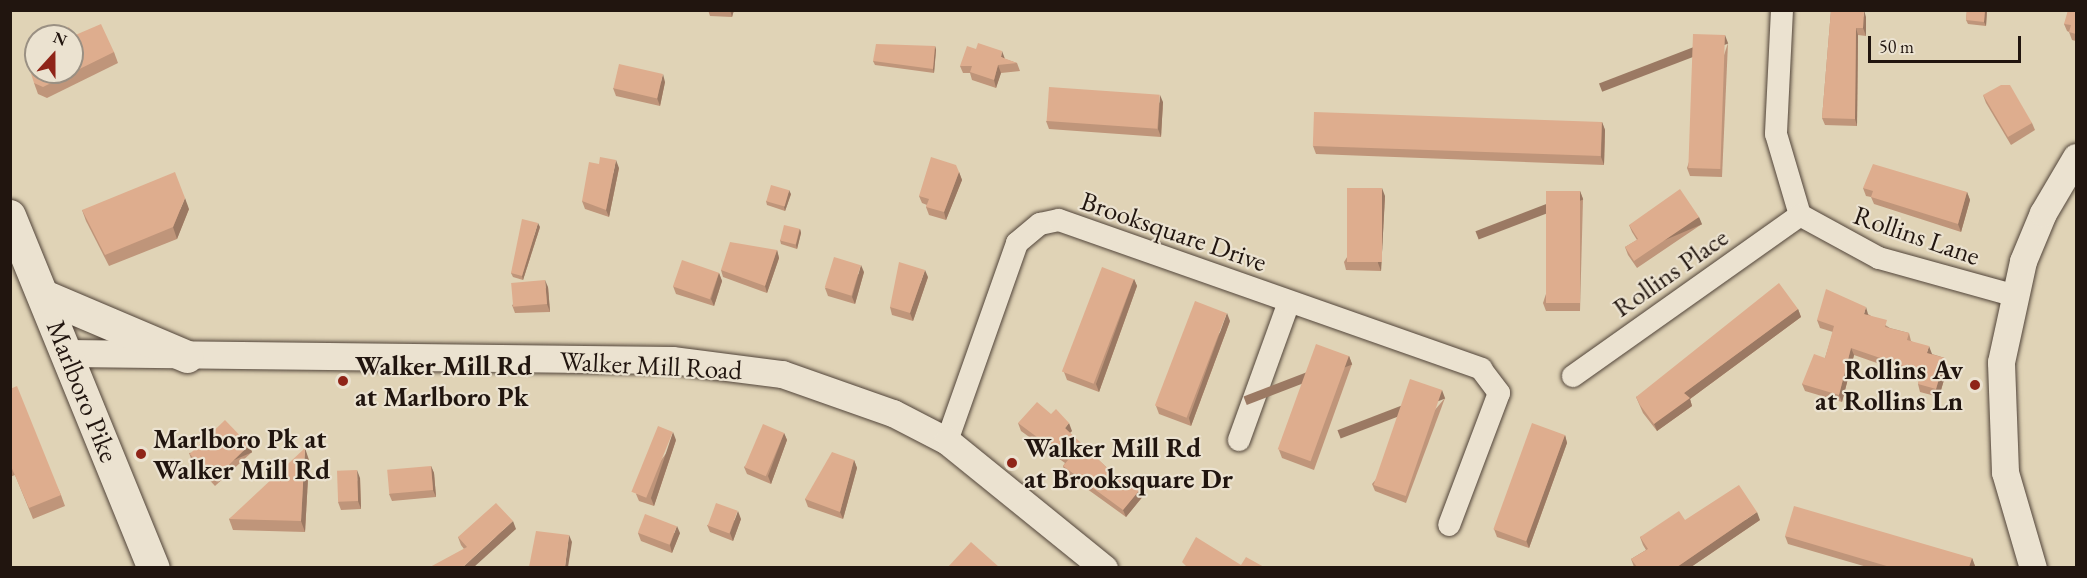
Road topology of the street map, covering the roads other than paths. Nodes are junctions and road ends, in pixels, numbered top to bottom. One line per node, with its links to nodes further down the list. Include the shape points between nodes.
1 (1782, 10): 3 (street, via 1776,134)
2 (2076, 157): 5 (street, via 2043,213)
3 (1800, 215): 5 (street, Rollins Lane, via 1879,258); 10 (street, Rollins Place)
4 (10, 216): 6 (main road, Marlboro Pike)
5 (2013, 294): 16 (street, via 1999,379 1999,432 2016,519)
6 (44, 296): 8 (main road, Marlboro Pike); 9 (main road)
7 (1289, 302): 11 (street); 12 (street, Brooksquare Drive, via 1071,223 1040,224 1017,243); 13 (street, Brooksquare Drive, via 1481,369 1499,393)
8 (68, 353): 9 (street, Walker Mill Road); 14 (main road, Marlboro Pike)
9 (188, 357): 12 (street, Walker Mill Road, via 714,364 815,384)
10 (1573, 376)
11 (1239, 440)
12 (947, 441): 15 (street, Walker Mill Road)
13 (1449, 525)
14 (154, 567)
15 (1104, 567)
16 (2033, 567)

